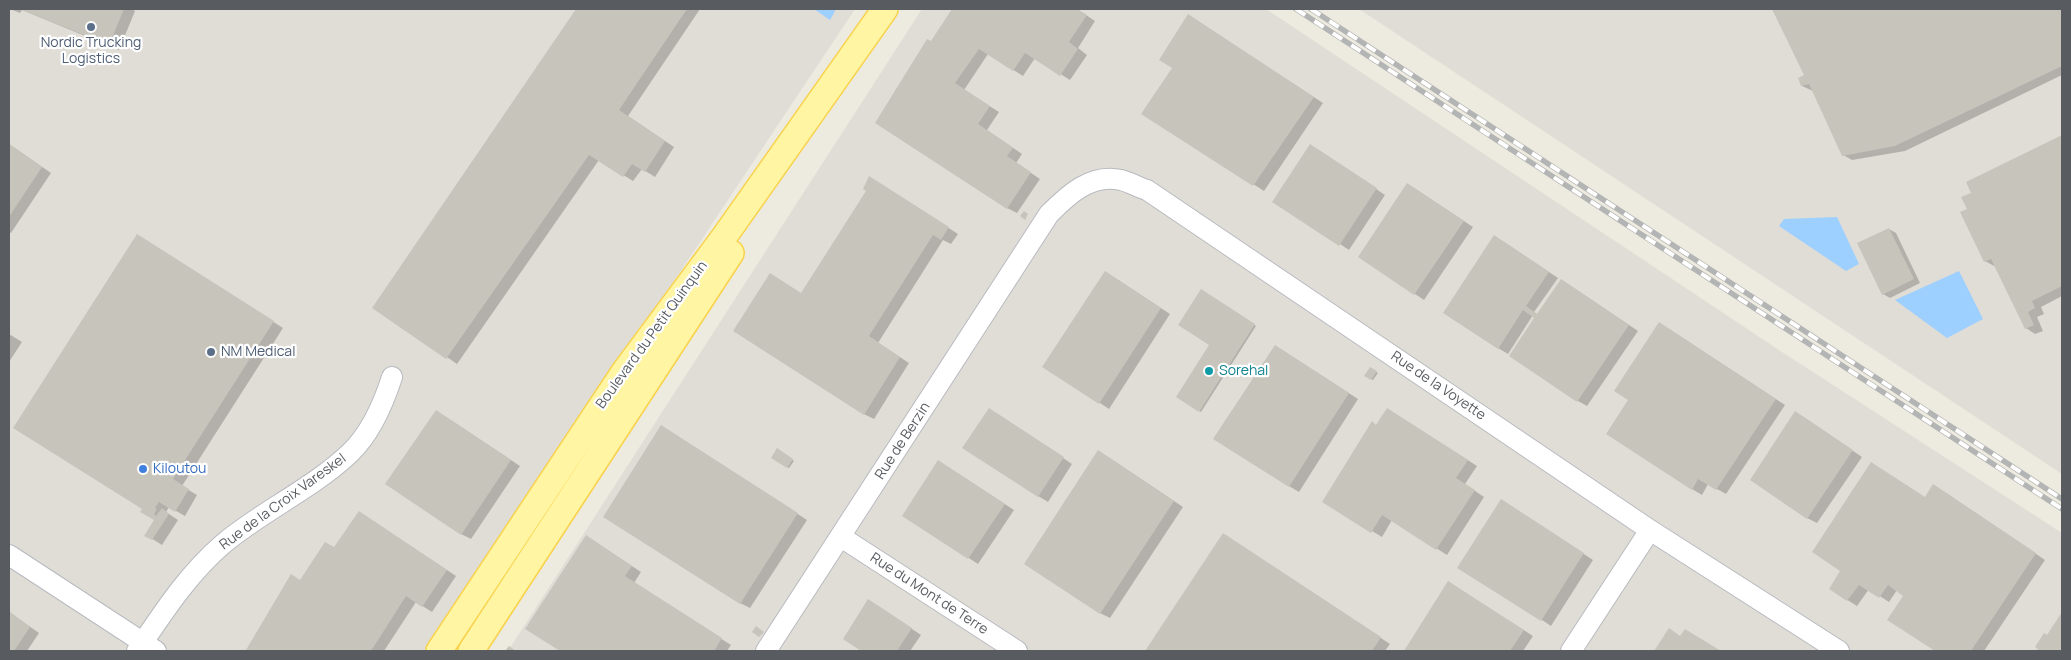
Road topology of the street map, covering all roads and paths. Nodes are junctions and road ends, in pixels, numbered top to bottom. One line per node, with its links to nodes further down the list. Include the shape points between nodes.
1 (879, 17): 7 (main road, Boulevard du Petit Quinquin, via 624,372); 11 (main road, Boulevard du Petit Quinquin, via 782,176)
2 (1038, 230): 4 (street, Rue de la Voyette, via 1064,198 1081,186 1102,180 1120,180 1146,190); 5 (street, Rue de Berzin)
3 (392, 377): 8 (street, Rue de la Croix Vareskel, via 375,420 351,452 320,477 240,530 206,560 179,590)
4 (1650, 530): 14 (street); 15 (street, Rue de la Voyette)
5 (841, 537): 12 (street, Rue de Berzin); 13 (street, Rue du Mont de Terre)
6 (9, 554): 8 (street)
7 (459, 620): 9 (street); 10 (main road, Boulevard du Petit Quinquin)
8 (145, 649)
9 (424, 651)
10 (439, 651)
11 (471, 651)
12 (766, 651)
13 (1017, 651)
14 (1571, 651)
15 (1839, 651)

